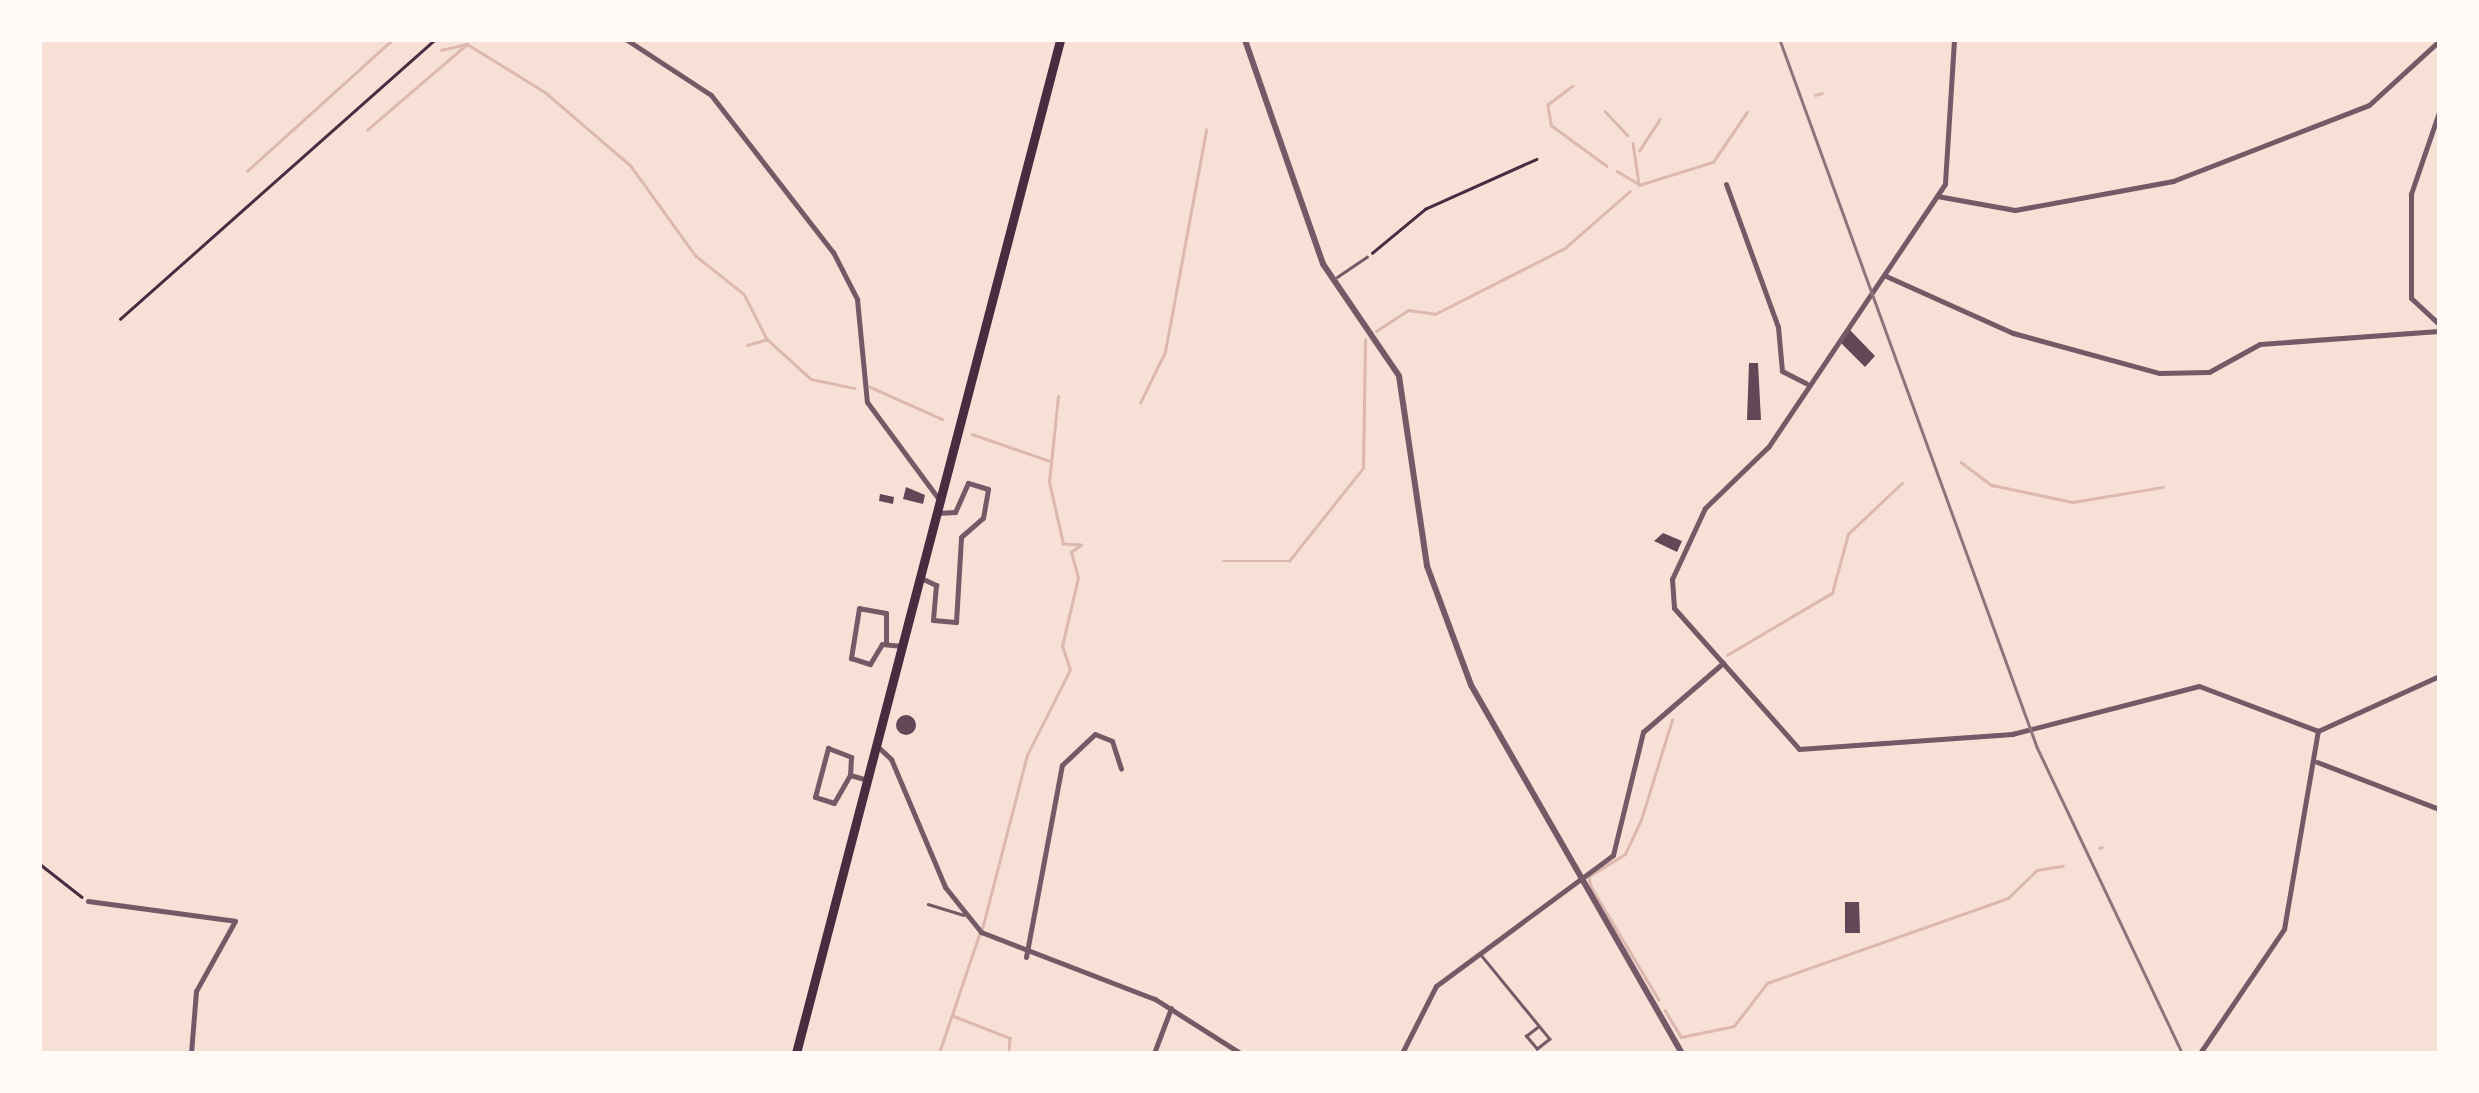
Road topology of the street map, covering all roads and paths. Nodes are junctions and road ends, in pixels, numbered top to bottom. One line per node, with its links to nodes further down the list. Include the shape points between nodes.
1 (434, 40): 14 (path)
2 (627, 40): 17 (street, via 711,95 833,252 857,299 867,402)
3 (1060, 40): 17 (main road)
4 (1246, 40): 13 (street)
5 (1954, 40): 10 (street, via 1950,168)
6 (2439, 41): 10 (street, via 2369,105 2173,181 2014,210)
7 (2439, 112): 15 (street, via 2411,194 2412,298)
8 (1536, 159): 11 (path, via 1425,210)
9 (1726, 184): 16 (street, via 1778,327 1782,371)
10 (1937, 196): 12 (street)
11 (1367, 257): 13 (lane)
12 (1886, 276): 15 (street, via 2013,333 2158,373 2209,372 2260,344); 16 (street)
13 (1332, 281): 32 (street, via 1391,360 1413,438 1431,582 1512,769)
14 (120, 320)
15 (2439, 328)
16 (1806, 383): 22 (street, via 1768,447 1706,508 1672,579 1674,608)
17 (940, 501): 18 (main road)
18 (937, 513): 19 (main road); 19 (street, via 955,512 968,483 988,489 983,518 961,537 956,622 933,620 936,585)
19 (921, 578): 21 (main road)
20 (886, 642): 20 (street, via 870,664 851,658 859,608 886,613); 21 (street)
21 (902, 646): 25 (main road)
22 (1723, 663): 24 (street, via 1799,748 2042,727 2199,686); 32 (street, via 1650,722 1618,848)
23 (2439, 676): 24 (street)
24 (2318, 731): 26 (street)
25 (876, 744): 29 (main road); 35 (street, via 891,759)
26 (2317, 762): 30 (street); 46 (street, via 2284,929)
27 (1121, 769): 37 (street, via 1112,741 1096,734 1080,741 1051,786)
28 (850, 775): 28 (street, via 852,757 828,748 815,797 834,803); 29 (street)
29 (868, 780): 41 (main road)
30 (2439, 808)
31 (40, 864): 33 (path)
32 (1575, 877): 36 (street); 45 (street)
33 (88, 901): 40 (street, via 235,921 196,991)
34 (928, 904): 35 (lane)
35 (963, 915): 37 (street)
36 (1482, 956): 39 (lane); 44 (street, via 1436,986)
37 (1026, 957): 38 (street)
38 (1171, 1008): 42 (street); 43 (street)
39 (1539, 1026): 39 (lane, via 1550,1038 1537,1049 1526,1036)
40 (191, 1053)
41 (796, 1053)
42 (1154, 1053)
43 (1240, 1053)
44 (1402, 1053)
45 (1682, 1053)
46 (2200, 1053)

